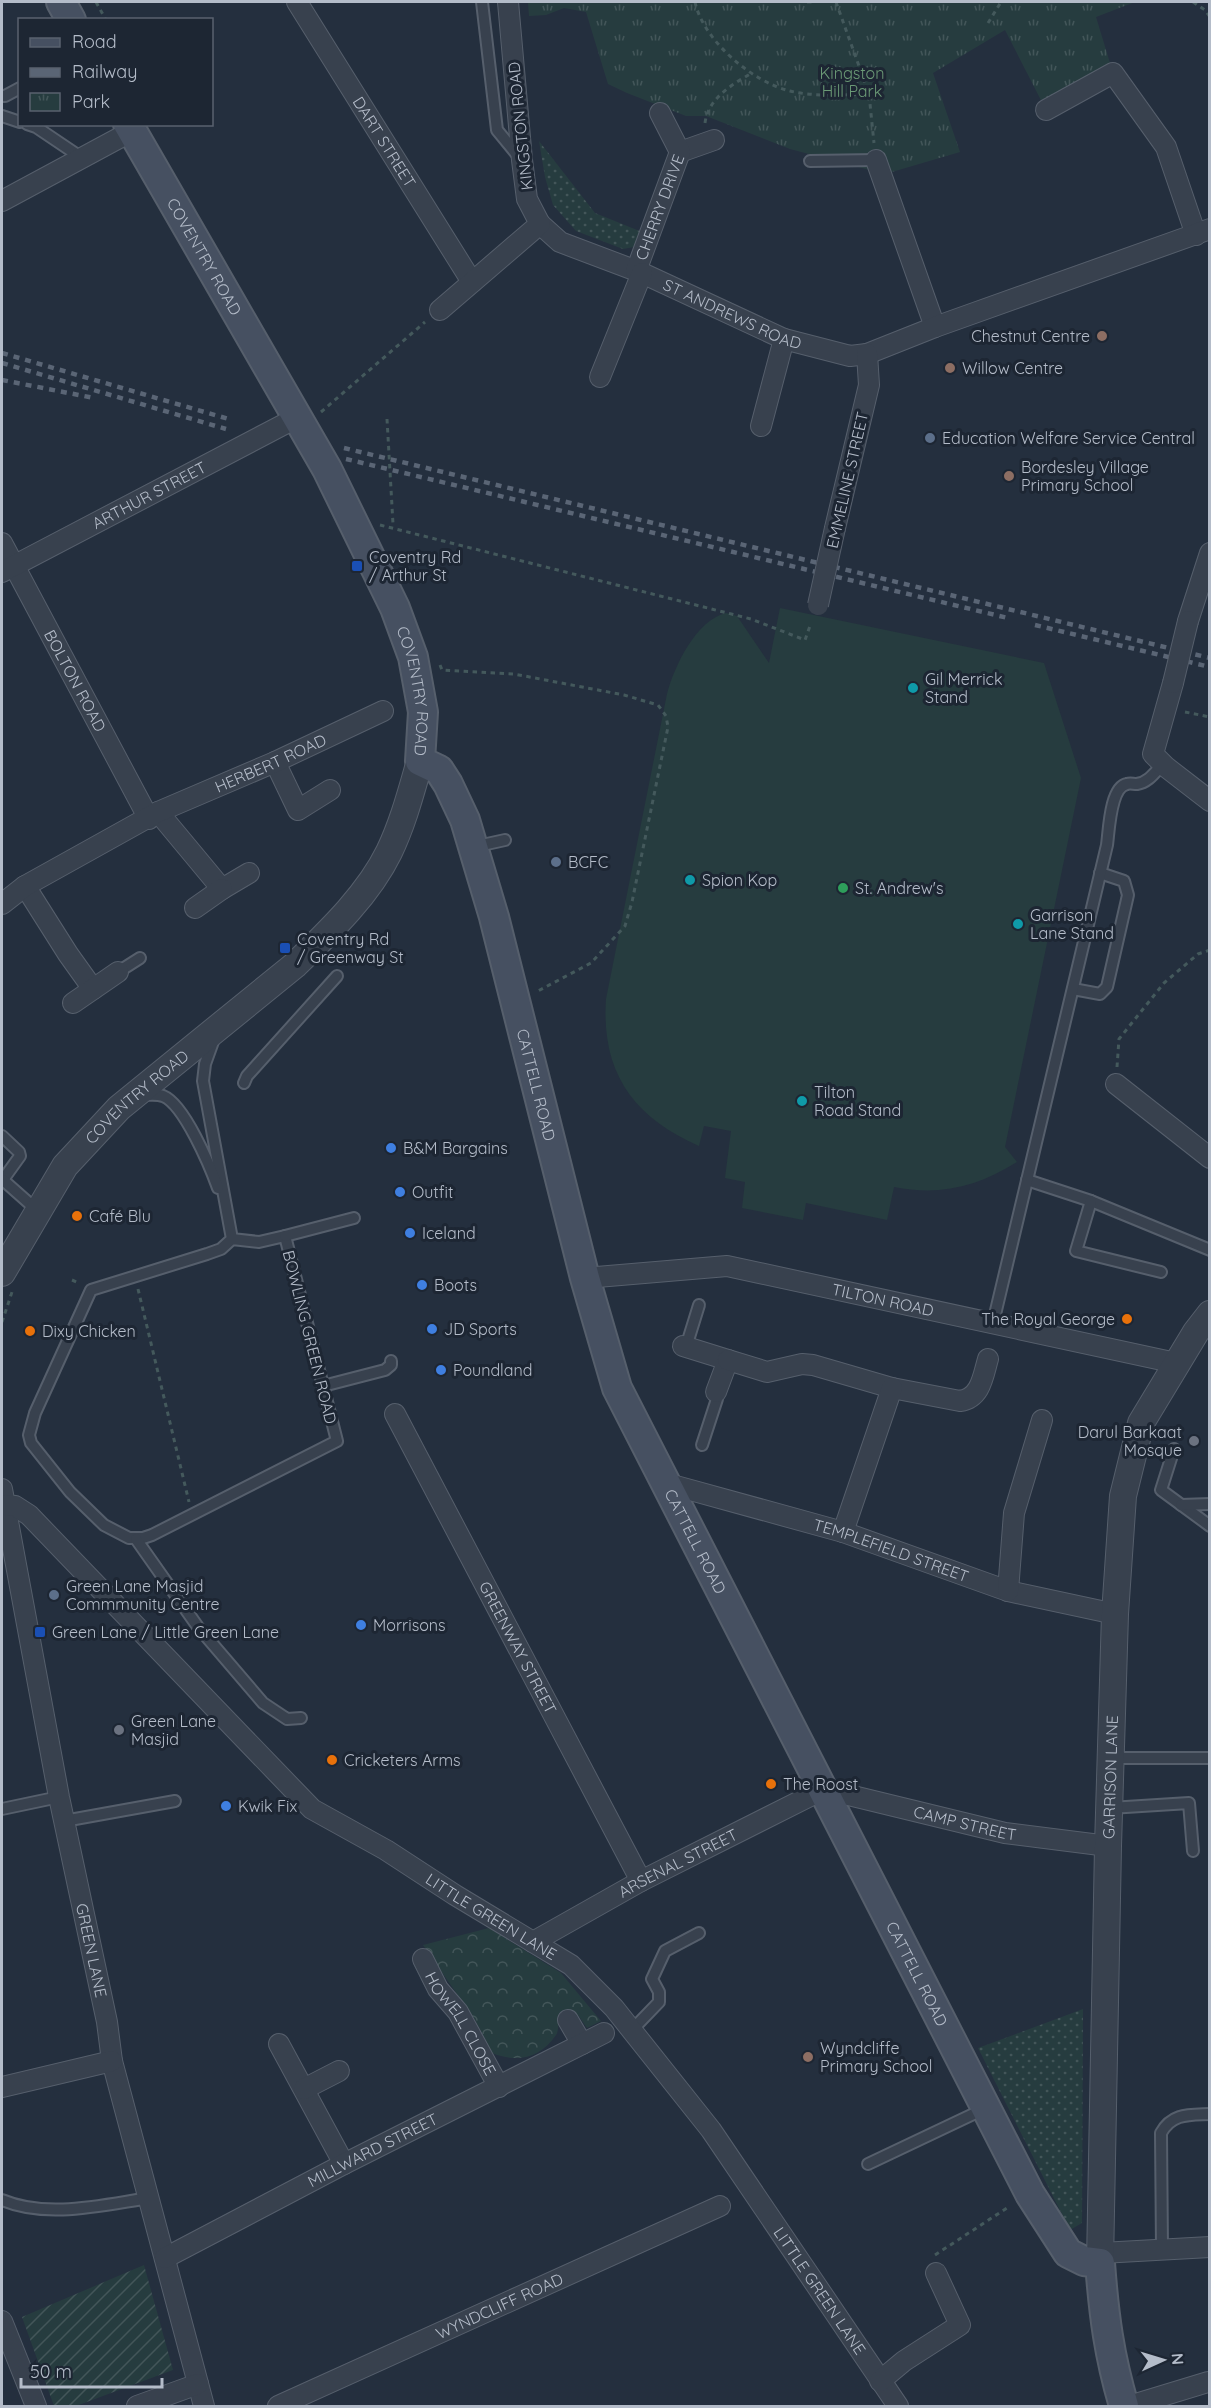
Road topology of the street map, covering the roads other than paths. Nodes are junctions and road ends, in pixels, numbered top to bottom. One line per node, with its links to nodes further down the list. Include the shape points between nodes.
1 (297, 2): 22 (street, DART STREET)
2 (482, 2): 15 (lane, via 497,130)
3 (508, 2): 15 (street, KINGSTON ROAD)
4 (18, 89): 5 (lane)
5 (2, 96)
6 (1046, 110): 20 (street, ST ANDREWS ROAD, via 1113,73 1166,147)
7 (660, 113): 13 (street, CHERRY DRIVE)
8 (2, 116): 9 (lane)
9 (18, 121)
10 (34, 126): 14 (lane)
11 (130, 128): 14 (street); 28 (main road, COVENTRY ROAD)
12 (708, 141): 13 (street)
13 (680, 152): 21 (street, CHERRY DRIVE)
14 (82, 158): 18 (street)
15 (522, 160): 19 (street, KINGSTON ROAD, via 527,199)
16 (876, 160): 17 (lane); 24 (street)
17 (810, 161)
18 (2, 201)
19 (540, 224): 21 (street, ST ANDREWS ROAD, via 560,242); 22 (street)
20 (1203, 232): 24 (street, ST ANDREWS ROAD)
21 (639, 272): 25 (street, ST ANDREWS ROAD); 27 (street, CHERRY DRIVE)
22 (472, 282): 23 (street)
23 (440, 310)
24 (935, 327): 26 (street, ST ANDREWS ROAD)
25 (784, 339): 26 (street, ST ANDREWS ROAD, via 850,356); 29 (street)
26 (867, 354): 33 (street, EMMELINE STREET, bridge, via 869,384)
27 (600, 376)
28 (301, 421): 32 (street, ARTHUR STREET); 35 (main road, COVENTRY ROAD, via 366,546 413,657 423,712)
29 (761, 426)
30 (2, 543): 32 (street, BOLTON ROAD)
31 (1209, 553): 37 (street, bridge, via 1153,754)
32 (8, 569): 40 (street, BOLTON ROAD)
33 (818, 604)
34 (383, 711): 36 (street, HERBERT ROAD)
35 (420, 761): 42 (main road, CATTELL ROAD, via 439,770 448,784); 55 (street, COVENTRY ROAD, via 388,854 368,886 295,964)
36 (275, 762): 38 (street, via 298,810); 40 (street, HERBERT ROAD)
37 (1164, 765): 39 (street); 44 (lane, via 1148,780 1126,784 1114,796)
38 (330, 790)
39 (1209, 801)
40 (153, 816): 45 (street, HERBERT ROAD); 46 (street)
41 (505, 840): 42 (lane)
42 (473, 847): 72 (main road, CATTELL ROAD)
43 (249, 873): 46 (street)
44 (1100, 873): 53 (lane); 53 (lane, via 1124,881 1128,895 1107,987 1100,994)
45 (25, 886): 47 (street, HERBERT ROAD); 52 (street)
46 (222, 889): 48 (street)
47 (2, 904)
48 (195, 908)
49 (140, 958): 50 (lane)
50 (118, 972): 52 (street)
51 (337, 976): 56 (lane)
52 (93, 989): 54 (street)
53 (1073, 989): 62 (lane)
54 (73, 1003)
55 (217, 1030): 58 (street, COVENTRY ROAD); 65 (lane, via 203,1081)
56 (244, 1083)
57 (1116, 1084): 60 (street)
58 (135, 1095): 64 (street, COVENTRY ROAD, via 65,1166); 65 (lane, via 164,1096 175,1105 191,1129)
59 (2, 1136): 61 (lane, via 20,1156)
60 (1209, 1158)
61 (2, 1180): 64 (lane)
62 (1027, 1180): 63 (lane); 75 (lane)
63 (1091, 1201): 69 (lane); 70 (lane, via 1076,1251)
64 (38, 1211): 71 (street, COVENTRY ROAD)
65 (229, 1216): 68 (lane)
66 (354, 1218): 67 (lane)
67 (285, 1236): 68 (lane, BOWLING GREEN ROAD, via 259,1242); 81 (lane, BOWLING GREEN ROAD)
68 (232, 1239): 94 (lane, via 221,1249 91,1290 35,1413 31,1443 47,1465 104,1525)
69 (1209, 1250)
70 (1161, 1272)
71 (2, 1273)
72 (585, 1278): 75 (street, TILTON ROAD, via 726,1266); 88 (main road, CATTELL ROAD, via 617,1388)
73 (699, 1305): 76 (lane)
74 (1209, 1314): 80 (street, GARRISON LANE)
75 (993, 1323): 80 (street, TILTON ROAD)
76 (685, 1346): 78 (street)
77 (988, 1359): 82 (street, via 979,1389 966,1400)
78 (728, 1360): 82 (street, via 767,1372 813,1365); 83 (street)
79 (391, 1361): 81 (lane, via 385,1370)
80 (1176, 1363): 96 (street, GARRISON LANE, via 1141,1422 1130,1463 1123,1496)
81 (323, 1386): 94 (lane, BOWLING GREEN ROAD, via 337,1441 152,1535)
82 (892, 1388): 93 (street)
83 (717, 1392): 86 (lane)
84 (395, 1414): 108 (street, GREENWAY STREET)
85 (1042, 1420): 95 (street, via 1014,1513)
86 (702, 1445)
87 (1174, 1449): 91 (lane, via 1161,1490)
88 (665, 1483): 93 (street, TEMPLEFIELD STREET); 100 (main road, CATTELL ROAD)
89 (3, 1497): 101 (street, GREEN LANE); 110 (street, LITTLE GREEN LANE, via 29,1515 312,1809 386,1850)
90 (1209, 1504): 91 (lane)
91 (1181, 1505): 92 (lane)
92 (1209, 1526)
93 (843, 1532): 95 (street, TEMPLEFIELD STREET)
94 (136, 1539): 97 (lane, via 198,1627 263,1703 287,1719)
95 (1008, 1591): 96 (street, TEMPLEFIELD STREET)
96 (1115, 1614): 98 (street, GARRISON LANE)
97 (301, 1718)
98 (1112, 1751): 99 (lane, via 1123,1758); 103 (street, GARRISON LANE)
99 (1209, 1758)
100 (824, 1789): 106 (street, CAMP STREET, via 1005,1833); 108 (street, ARSENAL STREET); 122 (main road, CATTELL ROAD)
101 (58, 1797): 104 (lane); 105 (street, GREEN LANE)
102 (175, 1801): 105 (lane)
103 (1109, 1808): 106 (street, GARRISON LANE); 107 (lane, via 1189,1803)
104 (2, 1809)
105 (64, 1821): 117 (street, GREEN LANE)
106 (1108, 1846): 132 (street, GARRISON LANE)
107 (1193, 1851)
108 (641, 1881): 110 (street, ARSENAL STREET)
109 (699, 1933): 113 (lane, via 665,1952 651,1979 659,1992 659,2001)
110 (533, 1942): 113 (street, LITTLE GREEN LANE, via 571,1965)
111 (423, 1959): 120 (street, HOWELL CLOSE, via 438,1989 458,2012)
112 (568, 2019): 116 (street)
113 (632, 2030): 135 (street, LITTLE GREEN LANE, via 711,2130)
114 (604, 2032): 116 (street, MILLWARD STREET)
115 (279, 2044): 121 (street)
116 (582, 2044): 120 (street, MILLWARD STREET)
117 (112, 2061): 119 (street); 126 (street, GREEN LANE)
118 (339, 2071): 121 (street)
119 (2, 2087)
120 (499, 2087): 124 (street, MILLWARD STREET)
121 (304, 2090): 124 (street)
122 (987, 2107): 125 (lane); 132 (main road, CATTELL ROAD, via 1030,2194 1068,2253 1084,2261)
123 (1209, 2114): 130 (lane, via 1179,2116 1169,2121 1161,2133)
124 (344, 2164): 131 (street, MILLWARD STREET)
125 (868, 2164)
126 (149, 2198): 127 (lane, via 54,2209 32,2209); 131 (street, GREEN LANE)
127 (2, 2200)
128 (720, 2206): 141 (street, WYNDCLIFF ROAD)
129 (1209, 2247): 130 (street)
130 (1162, 2249): 132 (street)
131 (165, 2258): 137 (street, GREEN LANE)
132 (1101, 2258): 143 (main road, via 1106,2330)
133 (936, 2273): 135 (street, via 960,2325)
134 (2, 2321): 138 (street)
135 (880, 2381): 142 (street, LITTLE GREEN LANE)
136 (1208, 2382): 144 (street)
137 (198, 2384): 139 (street); 140 (street, GREEN LANE)
138 (36, 2406)
139 (137, 2406)
140 (204, 2406)
141 (278, 2406)
142 (898, 2406)
143 (1124, 2406)
144 (1129, 2406)

